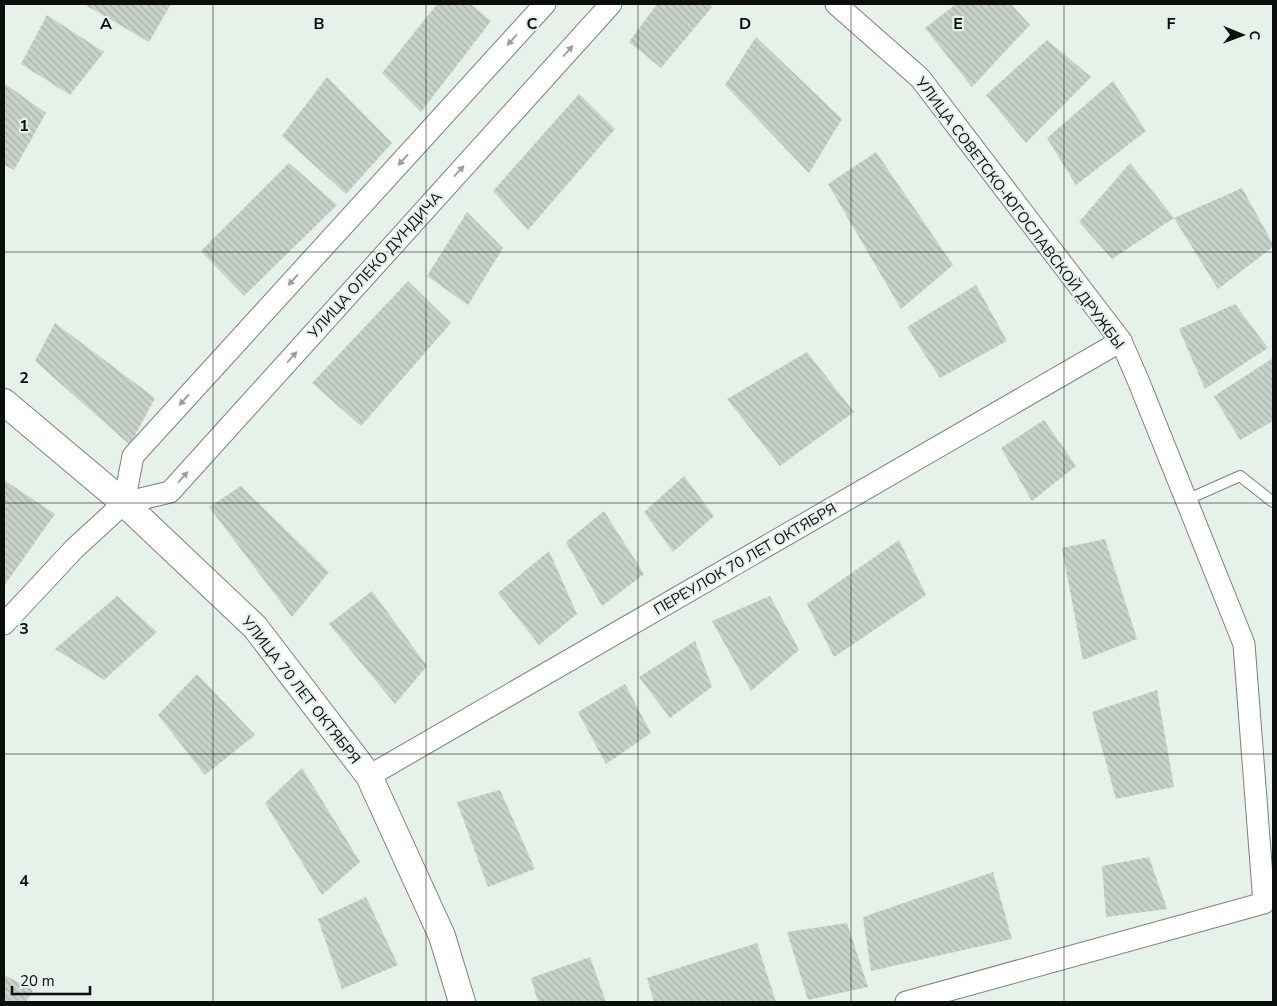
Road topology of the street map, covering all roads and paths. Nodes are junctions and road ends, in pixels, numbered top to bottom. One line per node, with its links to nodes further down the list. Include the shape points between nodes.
1 (545, 4): 8 (street, one-way to 8, via 133,456)
2 (611, 4): 8 (street, УЛИЦА ОЛЕКО ДУНДИЧА, one-way to 2, via 170,492)
3 (836, 4): 4 (street, УЛИЦА СОВЕТСКО-ЮГОСЛАВСКОЙ ДРУЖБЫ, via 920,78)
4 (1121, 341): 6 (street, УЛИЦА СОВЕТСКО-ЮГОСЛАВСКОЙ ДРУЖБЫ); 10 (street, ПЕРЕУЛОК 70 ЛЕТ ОКТЯБРЯ)
5 (4, 402): 8 (street, УЛИЦА 70 ЛЕТ ОКТЯБРЯ)
6 (1186, 500): 7 (lane, via 1240,476); 12 (street, УЛИЦА СОВЕТСКО-ЮГОСЛАВСКОЙ ДРУЖБЫ, via 1244,644 1264,903)
7 (1273, 502)
8 (124, 503): 9 (street, УЛИЦА ОЛЕКО ДУНДИЧА, via 74,548); 10 (street, УЛИЦА 70 ЛЕТ ОКТЯБРЯ, via 255,627)
9 (4, 624)
10 (369, 776): 11 (street, УЛИЦА 70 ЛЕТ ОКТЯБРЯ, via 442,936)
11 (462, 1002)
12 (906, 1002)

